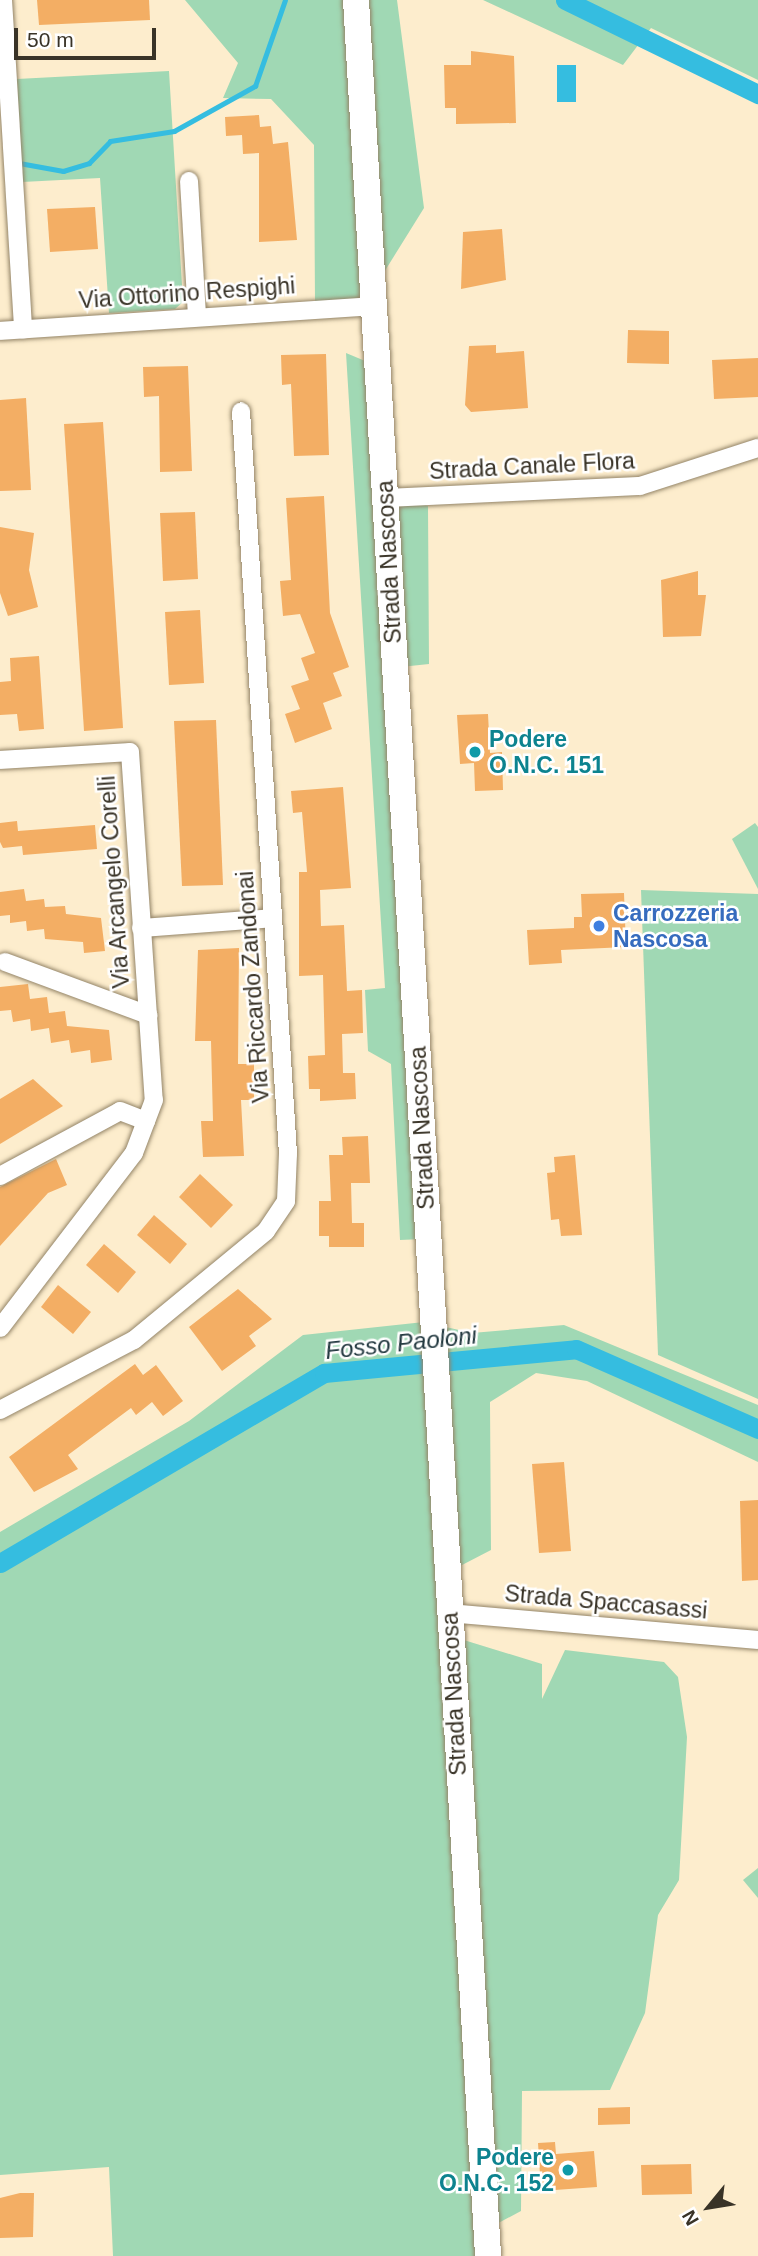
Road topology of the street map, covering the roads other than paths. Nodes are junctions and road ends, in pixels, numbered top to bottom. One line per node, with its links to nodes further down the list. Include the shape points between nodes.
1 (3, 0): 6 (street)
2 (356, 0): 4 (street, Strada Nascosa)
3 (189, 181): 5 (street)
4 (377, 306): 5 (street, Via Ottorino Respighi); 10 (street, Strada Nascosa)
5 (197, 317): 6 (street, Via Ottorino Respighi)
6 (23, 329): 7 (street, Via Ottorino Respighi)
7 (0, 331)
8 (241, 411): 12 (street, Via Riccardo Zandonai)
9 (758, 448): 10 (street, Strada Canale Flora, via 640,486)
10 (385, 498): 20 (street, Strada Nascosa)
11 (0, 760): 13 (street, Via Arcangelo Corelli, via 131,752)
12 (273, 918): 13 (street); 19 (street, Via Riccardo Zandonai, via 286,1201 266,1231 134,1340)
13 (141, 928): 15 (street, Via Arcangelo Corelli)
14 (5, 962): 15 (street, Via Arcangelo Corelli)
15 (148, 1015): 16 (street, Via Arcangelo Corelli, via 155,1100)
16 (146, 1121): 17 (street, via 120,1111); 18 (street, Via Arcangelo Corelli, via 134,1153)
17 (0, 1176)
18 (0, 1328)
19 (0, 1410)
20 (449, 1613): 21 (street, Strada Spaccasassi); 22 (street, Strada Nascosa)
21 (758, 1640)
22 (488, 2256)

